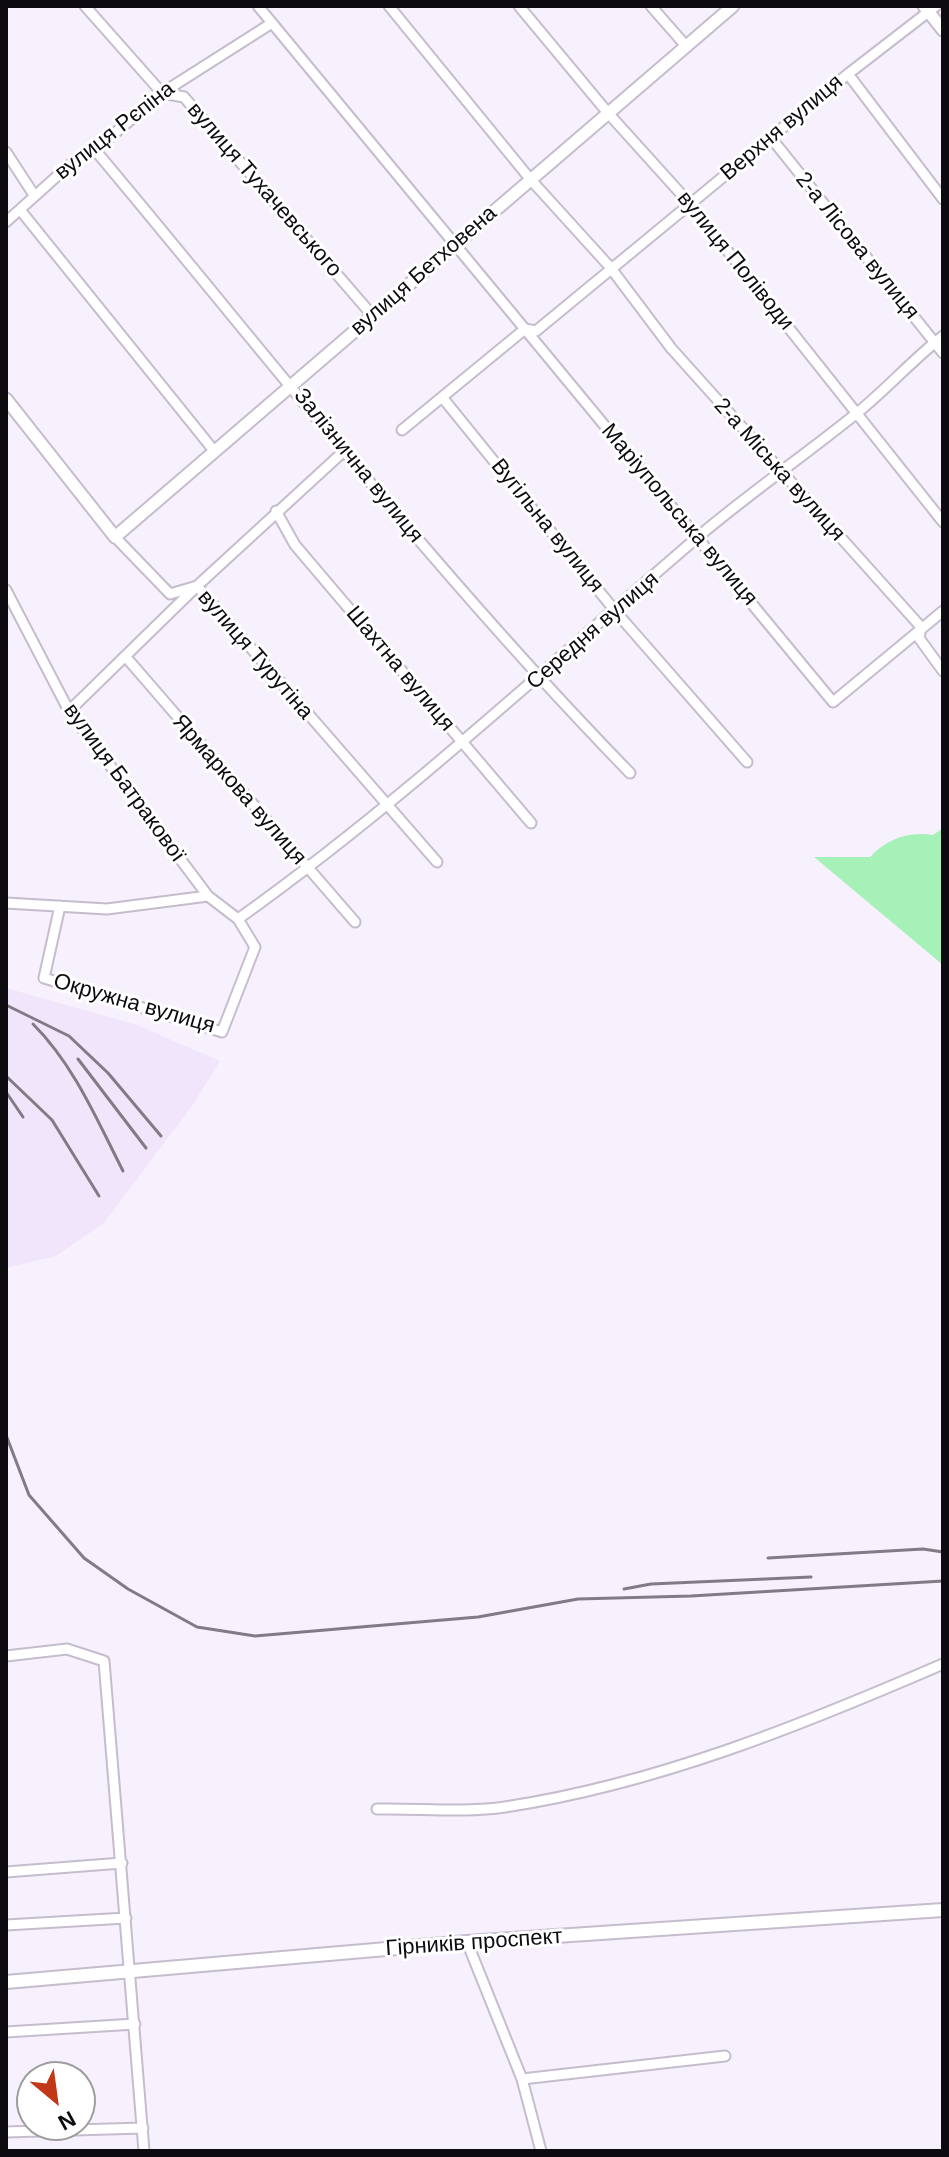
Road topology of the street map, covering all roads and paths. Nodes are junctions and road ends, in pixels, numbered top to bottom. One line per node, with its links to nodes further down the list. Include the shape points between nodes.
1 (85, 6): 12 (street, вулиця Тухачевського)
2 (258, 6): 8 (street)
3 (389, 6): 17 (street)
4 (519, 6): 13 (street, вулиця Поліводи)
5 (651, 6): 10 (street)
6 (733, 6): 10 (street, вулиця Бетховена)
7 (930, 8): 9 (street); 11 (street, Верхня вулиця)
8 (272, 23): 12 (street, вулиця Рєпіна); 23 (street)
9 (943, 30)
10 (686, 46): 13 (street, вулиця Бетховена)
11 (848, 74): 14 (street, Верхня вулиця); 19 (street)
12 (162, 93): 15 (street, вулиця Рєпіна); 25 (street, вулиця Тухачевського, via 184,97)
13 (608, 113): 17 (street, вулиця Бетховена); 20 (street, вулиця Поліводи)
14 (772, 139): 20 (street, Верхня вулиця); 27 (street, 2-а Лісова вулиця)
15 (95, 150): 18 (street, вулиця Рєпіна, via 76,159); 29 (street, Залізнична вулиця)
16 (6, 152): 18 (street)
17 (531, 180): 23 (street, вулиця Бетховена); 24 (street, 2-а Міська вулиця)
18 (34, 195): 21 (street, вулиця Рєпіна)
19 (943, 199)
20 (691, 205): 24 (street, Верхня вулиця); 32 (street, вулиця Поліводи)
21 (21, 211): 22 (street, вулиця Рєпіна); 34 (street)
22 (6, 222)
23 (455, 244): 25 (street, вулиця Бетховена); 26 (street, Маріупольська вулиця)
24 (610, 267): 26 (street, Верхня вулиця, via 536,331); 36 (street, 2-а Міська вулиця, via 671,348)
25 (372, 315): 29 (street, вулиця Бетховена)
26 (525, 329): 30 (street, Верхня вулиця); 40 (street, Маріупольська вулиця)
27 (939, 340): 28 (street, 2-а Лісова вулиця); 32 (street, Середня вулиця)
28 (943, 353)
29 (291, 384): 34 (street, вулиця Бетховена); 35 (street, Залізнична вулиця)
30 (442, 397): 33 (street, Верхня вулиця); 44 (street, Вугільна вулиця)
31 (6, 399): 39 (street, вулиця Турутіна)
32 (857, 413): 36 (street, Середня вулиця); 38 (street, вулиця Поліводи)
33 (402, 430)
34 (215, 452): 39 (street, вулиця Бетховена)
35 (343, 452): 37 (street); 48 (street, Залізнична вулиця)
36 (778, 471): 40 (street, Середня вулиця); 45 (street, 2-а Міська вулиця)
37 (276, 511): 41 (street); 50 (street, Шахтна вулиця, via 295,545)
38 (943, 522)
39 (115, 537): 41 (street, вулиця Турутіна, via 170,594)
40 (698, 538): 44 (street, Середня вулиця); 45 (street, Маріупольська вулиця, via 833,702)
41 (197, 586): 46 (street); 53 (street, вулиця Турутіна)
42 (6, 590): 49 (street, вулиця Батракової)
43 (943, 611): 45 (street)
44 (616, 612): 48 (street, Середня вулиця); 51 (street, Вугільна вулиця)
45 (921, 627): 47 (street, 2-а Міська вулиця, via 919,638)
46 (125, 656): 49 (street); 56 (street, Ярмаркова вулиця)
47 (943, 671)
48 (539, 679): 50 (street, Середня вулиця); 52 (street, Залізнична вулиця)
49 (69, 711): 57 (street, вулиця Батракової)
50 (464, 744): 53 (street, Середня вулиця); 54 (street, Шахтна вулиця)
51 (747, 762)
52 (630, 773)
53 (387, 807): 55 (street, вулиця Турутіна); 56 (street, Середня вулиця)
54 (531, 823)
55 (437, 862)
56 (308, 869): 60 (street, Середня вулиця); 61 (street, Ярмаркова вулиця)
57 (208, 896): 59 (street, via 107,909); 60 (street, вулиця Батракової)
58 (6, 903): 59 (street)
59 (60, 906): 60 (street, Окружна вулиця, via 44,978 222,1032 255,947)
60 (238, 919)
61 (355, 922)
62 (6, 1656): 65 (street, via 67,1649 104,1661)
63 (943, 1664): 64 (street, via 838,1710 641,1780 503,1807)
64 (377, 1809)
65 (122, 1863): 66 (street); 68 (street)
66 (6, 1872)
67 (943, 1910): 70 (main road, Гірників проспект)
68 (126, 1918): 69 (street); 71 (street)
69 (6, 1925)
70 (467, 1942): 71 (main road, Гірників проспект); 76 (street)
71 (131, 1974): 72 (main road, Гірників проспект); 73 (street)
72 (6, 1982)
73 (135, 2024): 74 (street); 77 (street)
74 (6, 2032)
75 (725, 2056): 76 (street)
76 (522, 2079): 80 (street)
77 (143, 2128): 78 (street); 79 (street)
78 (6, 2132)
79 (144, 2151)
80 (541, 2151)

